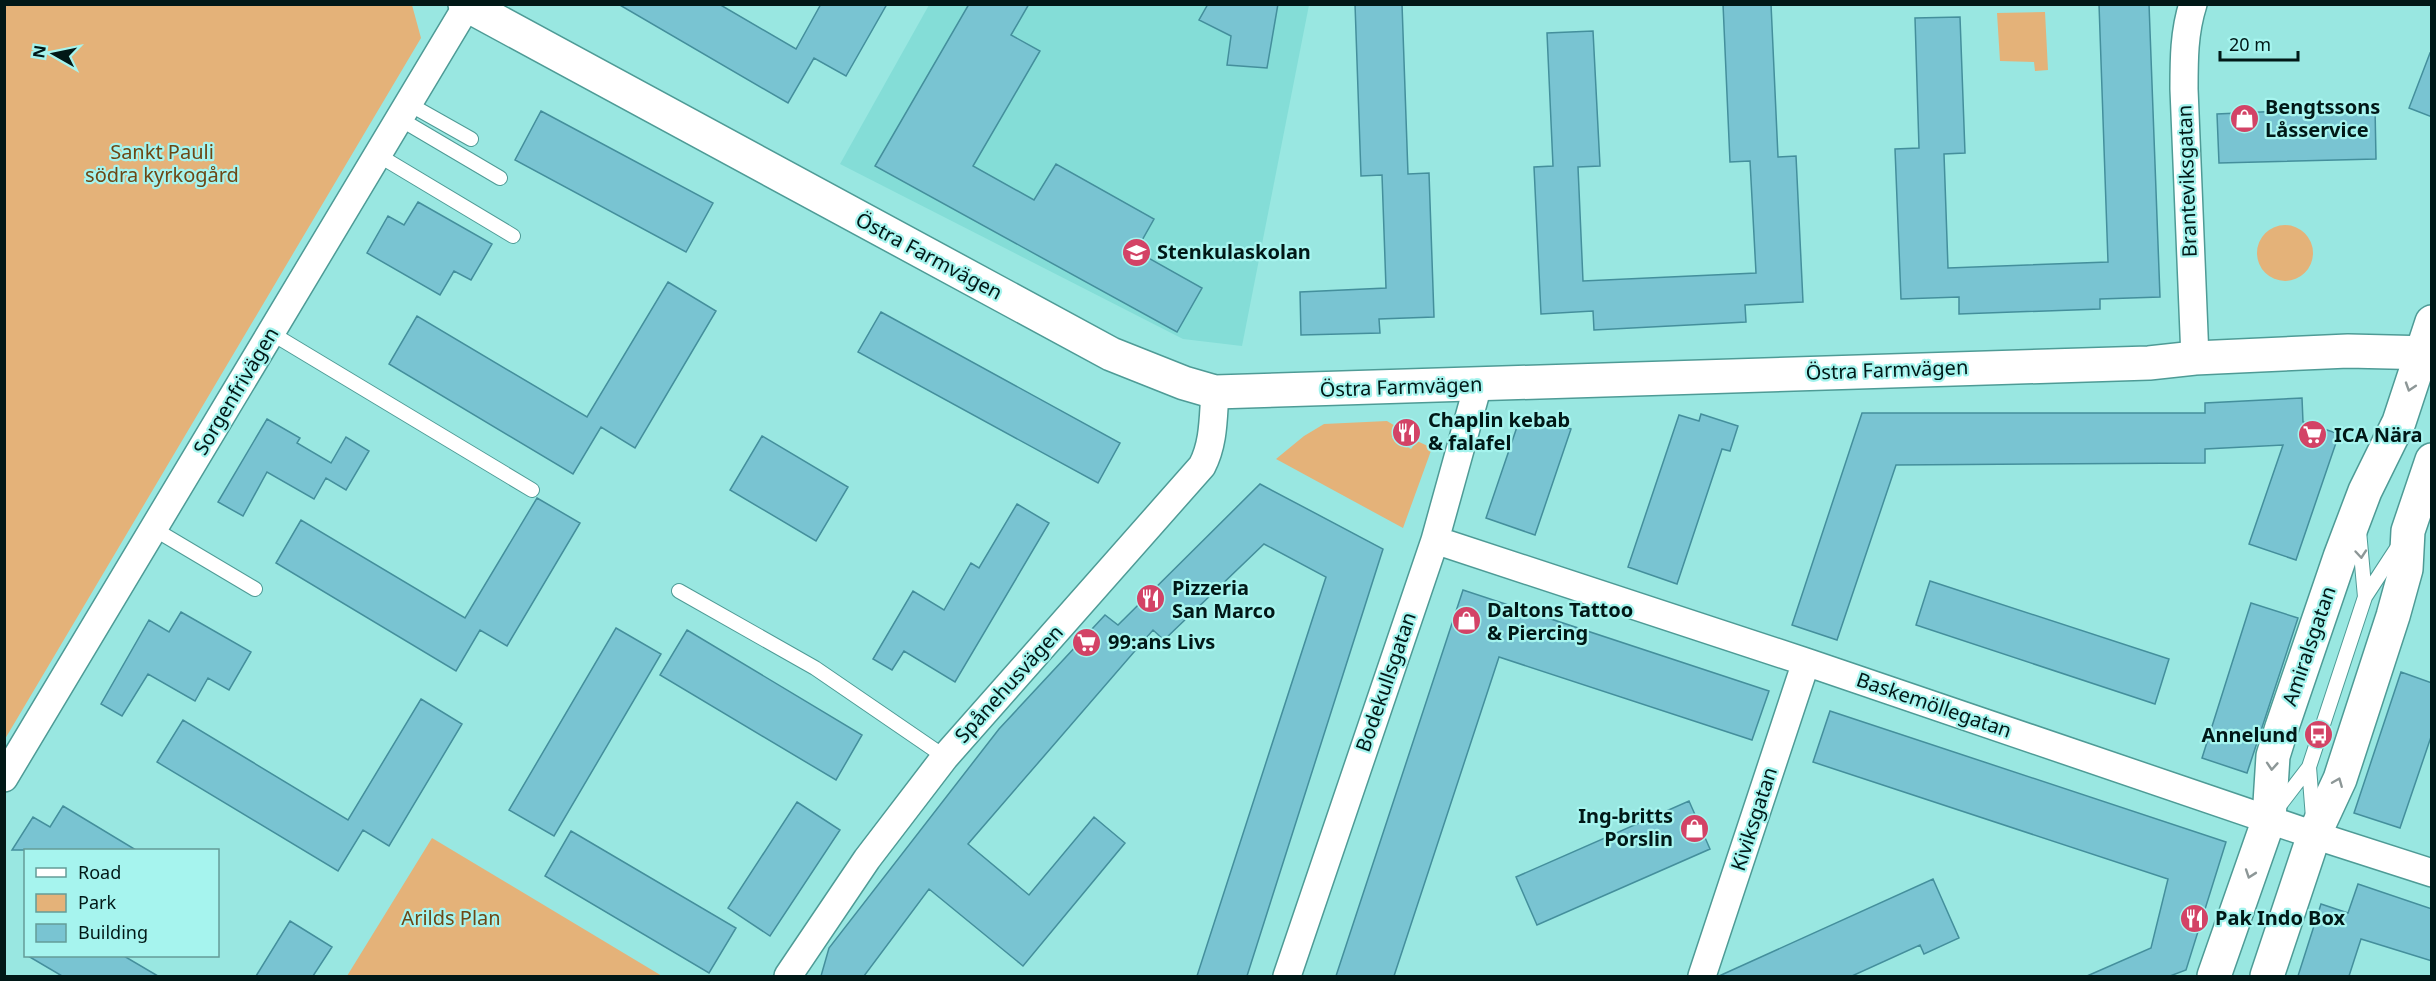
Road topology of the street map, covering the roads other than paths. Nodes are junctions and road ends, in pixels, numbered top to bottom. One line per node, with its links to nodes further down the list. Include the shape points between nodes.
1 (2193, 4): 10 (street, Branteviksgatan, via 2188,20 2184,77)
2 (467, 5): 3 (street, Sorgenfrivägen); 12 (street, Östra Farmvägen, via 1111,354)
3 (404, 111): 4 (lane); 5 (street, Sorgenfrivägen); 6 (lane)
4 (471, 139)
5 (378, 155): 7 (lane); 8 (street, Sorgenfrivägen)
6 (500, 178)
7 (513, 237)
8 (271, 333): 14 (lane); 16 (street, Sorgenfrivägen)
9 (2428, 343): 10 (street, Östra Farmvägen); 15 (street, Amiralsgatan, one-way to 15, via 2398,422)
10 (2195, 358): 11 (street, Östra Farmvägen, via 2149,363)
11 (1478, 385): 12 (street, Östra Farmvägen); 18 (street, Bodekullsgatan)
12 (1215, 392): 23 (street, Spånehusvägen, via 1212,436 1202,466)
13 (2432, 460): 17 (street)
14 (532, 490)
15 (2357, 511): 21 (lane, one-way to 21); 26 (street, Amiralsgatan, one-way to 26, via 2273,756)
16 (154, 529): 19 (lane); 25 (street, Sorgenfrivägen)
17 (2408, 531): 21 (lane); 27 (street, one-way to 17, via 2340,780 2402,589)
18 (1435, 540): 22 (street, Baskemöllegatan); 30 (street, Bodekullsgatan)
19 (255, 589)
20 (679, 591): 23 (lane, via 815,668)
21 (2365, 597): 24 (lane)
22 (1806, 662): 26 (street, Baskemöllegatan); 31 (street, Kiviksgatan)
23 (945, 757): 29 (street, Spånehusvägen, via 867,859)
24 (2309, 767): 26 (lane); 27 (lane)
25 (4, 778)
26 (2269, 819): 27 (street, Baskemöllegatan); 32 (street, Amiralsgatan, one-way to 32)
27 (2314, 835): 28 (street, Baskemöllegatan); 33 (street)
28 (2432, 873)
29 (788, 976)
30 (1287, 976)
31 (1702, 976)
32 (2214, 976)
33 (2267, 976)

